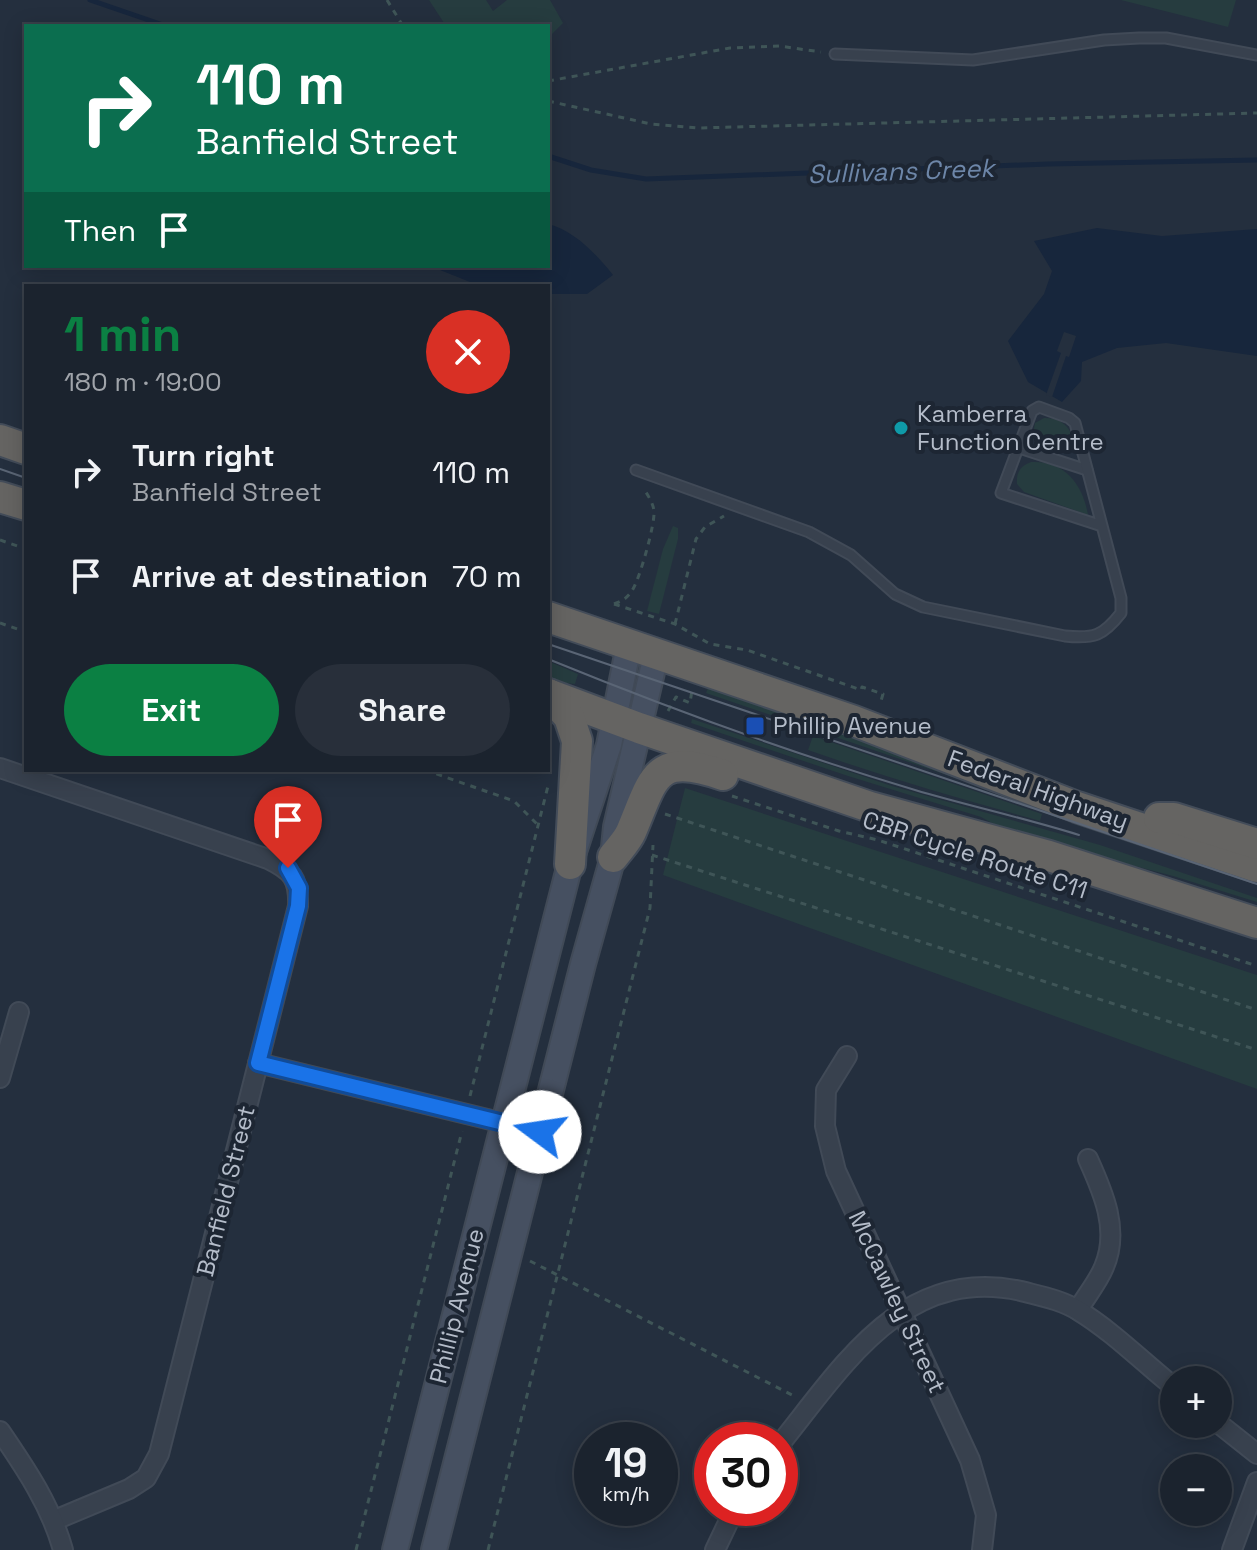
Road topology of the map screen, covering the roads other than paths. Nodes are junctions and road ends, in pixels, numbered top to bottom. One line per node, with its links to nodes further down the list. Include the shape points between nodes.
1 (835, 54): 2 (lane, via 973,60 1153,38)
2 (1257, 55)
3 (0, 440): 5 (highway)
4 (1016, 447): 7 (lane); 7 (lane, via 1032,411 1039,407 1075,423); 10 (lane, via 1001,493)
5 (24, 448)
6 (636, 470): 10 (lane, via 809,532 851,555 895,594 923,607 1065,636 1083,638 1107,631 1121,613)
7 (1087, 470): 10 (lane)
8 (0, 497): 9 (highway)
9 (24, 504)
10 (1102, 526)
11 (550, 618): 12 (highway, Federal Highway)
12 (643, 650): 15 (main road, Phillip Avenue); 18 (highway, Federal Highway, via 854,721)
13 (550, 695): 15 (highway)
14 (550, 696): 21 (highway, via 569,717 577,741)
15 (626, 723): 17 (highway); 20 (main road, Phillip Avenue); 21 (main road, Phillip Avenue, via 609,745)
16 (0, 768): 26 (street, Banfield Street, via 288,868 299,888 298,906)
17 (870, 807): 20 (highway, via 827,811 702,768 680,766 661,774 649,787 630,834); 23 (highway, via 1049,856)
18 (1117, 820): 19 (highway, via 1174,818); 22 (highway, Federal Highway)
19 (1257, 844)
20 (613, 857): 29 (main road, Phillip Avenue)
21 (570, 864): 28 (main road, Phillip Avenue)
22 (1257, 867)
23 (1257, 923)
24 (19, 1012): 27 (street)
25 (847, 1056): 32 (street, McCawley Street, via 826,1090 825,1126 836,1171)
26 (258, 1063): 28 (street); 39 (street, Banfield Street, via 159,1454 146,1478 129,1489)
27 (0, 1078)
28 (504, 1123): 29 (street); 42 (main road, Phillip Avenue)
29 (540, 1132): 43 (main road, Phillip Avenue)
30 (1088, 1159): 31 (street, via 1106,1200 1111,1233 1105,1267)
31 (1078, 1310): 32 (street, via 1007,1288 968,1287); 33 (street)
32 (902, 1312): 34 (street, via 869,1336); 45 (street, McCawley Street, via 981,1492 986,1515)
33 (1160, 1376)
34 (797, 1422)
35 (0, 1431): 39 (street)
36 (1232, 1434): 37 (street)
37 (1257, 1454)
38 (1257, 1482): 46 (street)
39 (55, 1520): 41 (street)
40 (726, 1526): 44 (street)
41 (63, 1550)
42 (395, 1550)
43 (434, 1550)
44 (715, 1550)
45 (982, 1550)
46 (1232, 1550)

